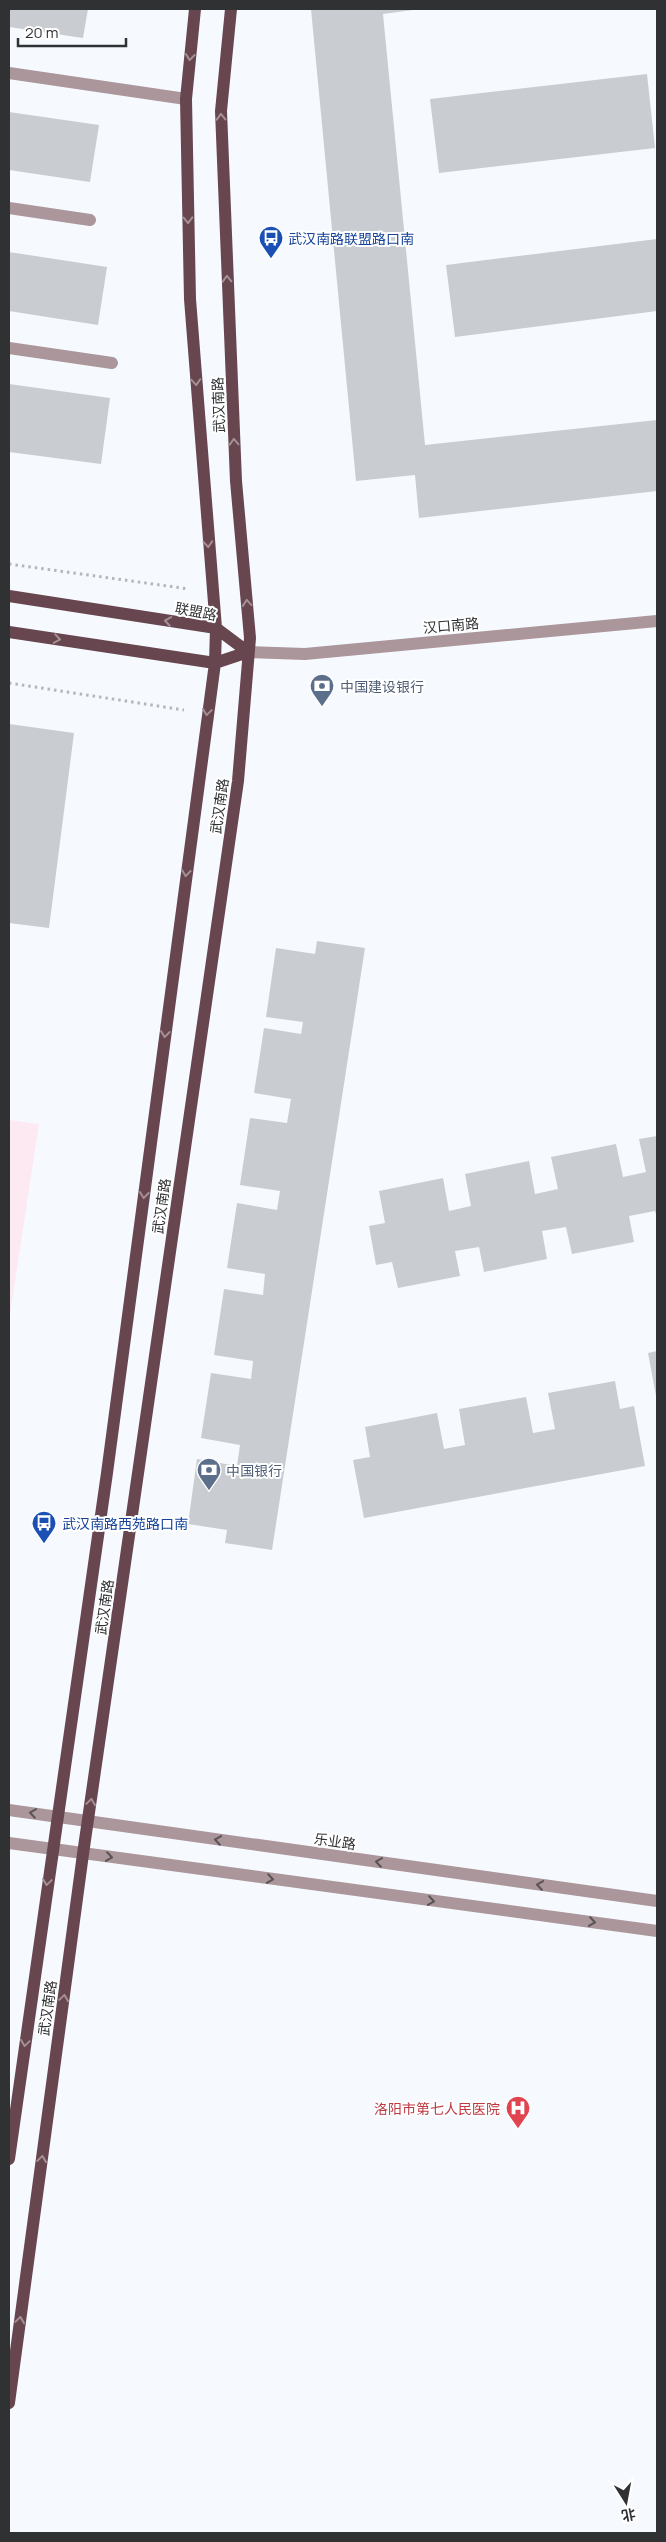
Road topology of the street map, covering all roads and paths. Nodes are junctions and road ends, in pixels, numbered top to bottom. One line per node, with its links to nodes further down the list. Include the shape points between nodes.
1 (195, 9): 4 (main road, 武汉南路, one-way to 4)
2 (231, 9): 15 (main road, 武汉南路, one-way to 2, via 250,638 236,481 221,111)
3 (9, 73): 4 (street)
4 (186, 99): 10 (main road, 武汉南路, one-way to 10, via 190,299)
5 (9, 208): 6 (street)
6 (90, 220)
7 (9, 348): 8 (street)
8 (112, 363)
9 (9, 564): 10 (path)
10 (212, 592): 13 (main road, 武汉南路)
11 (9, 596): 13 (main road, 联盟路, one-way to 11)
12 (657, 621): 15 (street, 汉口南路, via 305,654)
13 (216, 628): 15 (main road, 联盟路); 16 (main road, 武汉南路)
14 (9, 632): 16 (main road, one-way to 16)
15 (248, 652): 16 (main road); 21 (main road, 武汉南路, one-way to 15, via 238,781)
16 (215, 663): 18 (main road, 武汉南路, one-way to 18)
17 (9, 683): 18 (path)
18 (207, 713): 20 (main road, 武汉南路, one-way to 20, via 107,1473)
19 (9, 1810): 20 (street, 乐业路, one-way to 19)
20 (56, 1817): 21 (street, 乐业路); 23 (main road, 武汉南路)
21 (88, 1821): 24 (main road, 武汉南路); 25 (street, 乐业路, one-way to 21)
22 (9, 1843): 23 (street)
23 (52, 1850): 24 (street); 27 (main road, 武汉南路, one-way to 27)
24 (83, 1854): 26 (street, one-way to 26); 28 (main road, 武汉南路, one-way to 24)
25 (657, 1901)
26 (657, 1931)
27 (9, 2159)
28 (9, 2403)

